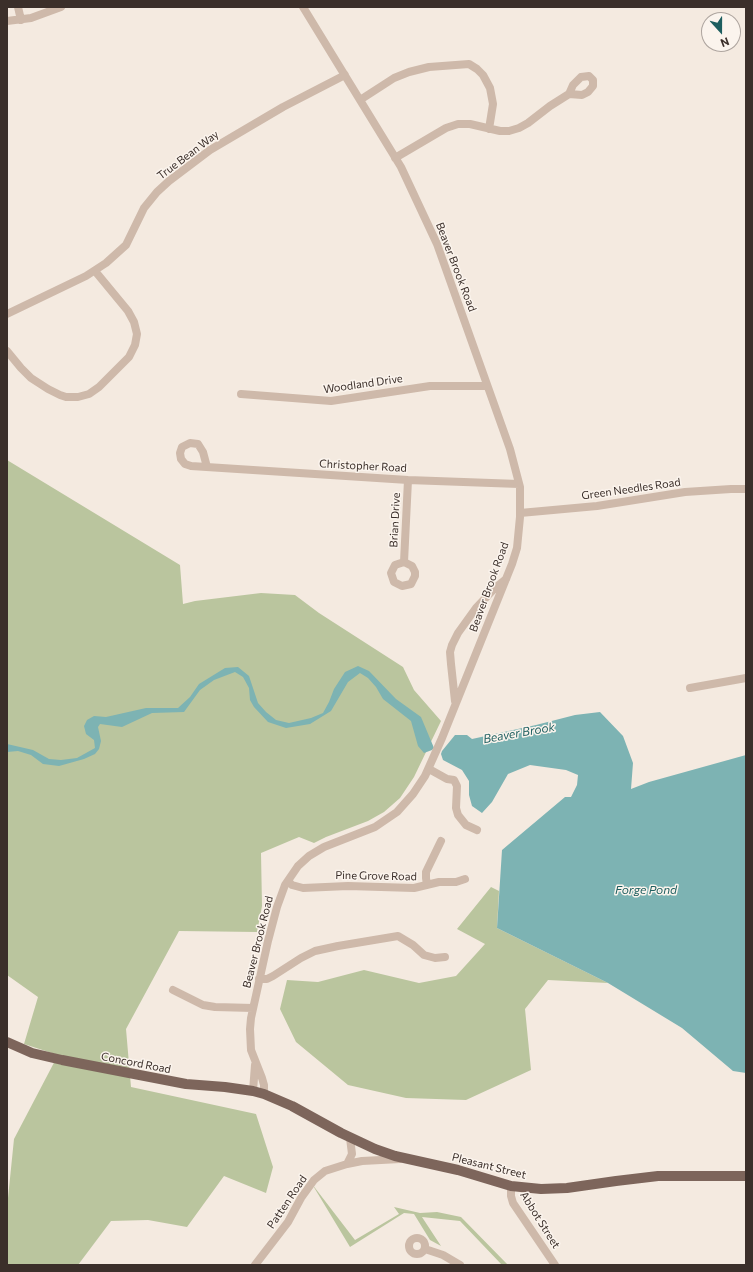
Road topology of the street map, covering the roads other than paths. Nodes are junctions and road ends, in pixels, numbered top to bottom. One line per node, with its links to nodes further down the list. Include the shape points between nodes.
1 (18, 7): 4 (street)
2 (61, 7): 4 (street)
3 (303, 7): 6 (street, Beaver Brook Road)
4 (21, 20): 5 (street)
5 (7, 21)
6 (345, 75): 8 (street, Beaver Brook Road); 11 (street, True Bean Way, via 224,140 169,181 144,208 126,244)
7 (570, 94): 9 (street, via 519,128 504,131)
8 (360, 100): 9 (street, via 394,78 409,72 429,67 468,64 483,75 490,88 493,104); 10 (street, Beaver Brook Road)
9 (489, 129): 10 (street, via 464,124 452,126)
10 (395, 158): 14 (street, Beaver Brook Road, via 411,186 438,246)
11 (95, 271): 12 (street, True Bean Way); 13 (street, via 128,311 134,322 136,334 135,345 129,357 99,387 89,394 78,397 60,395 31,378)
12 (7, 314)
13 (7, 351)
14 (488, 386): 15 (street, Woodland Drive, via 430,386 331,401); 18 (street, Beaver Brook Road)
15 (241, 394)
16 (207, 467): 17 (street, Christopher Road)
17 (408, 480): 18 (street, Christopher Road); 21 (street, Brian Drive)
18 (519, 484): 20 (street, Beaver Brook Road)
19 (746, 489): 20 (street, Green Needles Road, via 685,492 597,506)
20 (520, 513): 22 (street, Beaver Brook Road, via 517,548)
21 (404, 562)
22 (506, 578): 25 (street, Beaver Brook Road); 25 (street, via 476,608 452,645)
23 (746, 678): 24 (street)
24 (690, 688)
25 (455, 706): 26 (street, Beaver Brook Road)
26 (430, 766): 27 (street, via 454,780 457,786 458,815 466,825); 30 (street, Beaver Brook Road, via 413,794 397,812 375,827 309,856)
27 (477, 830)
28 (441, 841): 31 (street, via 426,872)
29 (465, 879): 31 (street, Pine Grove Road)
30 (288, 881): 31 (street, Pine Grove Road, via 298,888 414,888); 33 (street, Beaver Brook Road, via 282,892)
31 (427, 885)
32 (445, 957): 33 (street, via 424,955 398,936 315,951 273,976)
33 (259, 979): 35 (street, Beaver Brook Road)
34 (173, 990): 35 (street, via 203,1005)
35 (253, 1008): 37 (street, Beaver Brook Road, via 250,1029)
36 (7, 1042): 38 (main road, Concord Road, via 62,1060 186,1084)
37 (256, 1062): 38 (street, Beaver Brook Road); 39 (street, Beaver Brook Road, via 264,1085)
38 (253, 1091): 39 (main road, Concord Road)
39 (264, 1094): 40 (main road, Pleasant Street, via 292,1106)
40 (350, 1138): 41 (main road, Pleasant Street); 42 (street, via 352,1154)
41 (407, 1159): 42 (street, Patten Road); 44 (main road, Pleasant Street, via 458,1170)
42 (346, 1164): 46 (street, Patten Road, via 325,1171 314,1180 288,1222)
43 (746, 1176): 44 (main road, Pleasant Street, via 658,1176 541,1189)
44 (511, 1186): 48 (street, Abbot Street, via 514,1202)
45 (425, 1249): 47 (street, via 451,1258)
46 (255, 1265)
47 (460, 1265)
48 (556, 1265)

